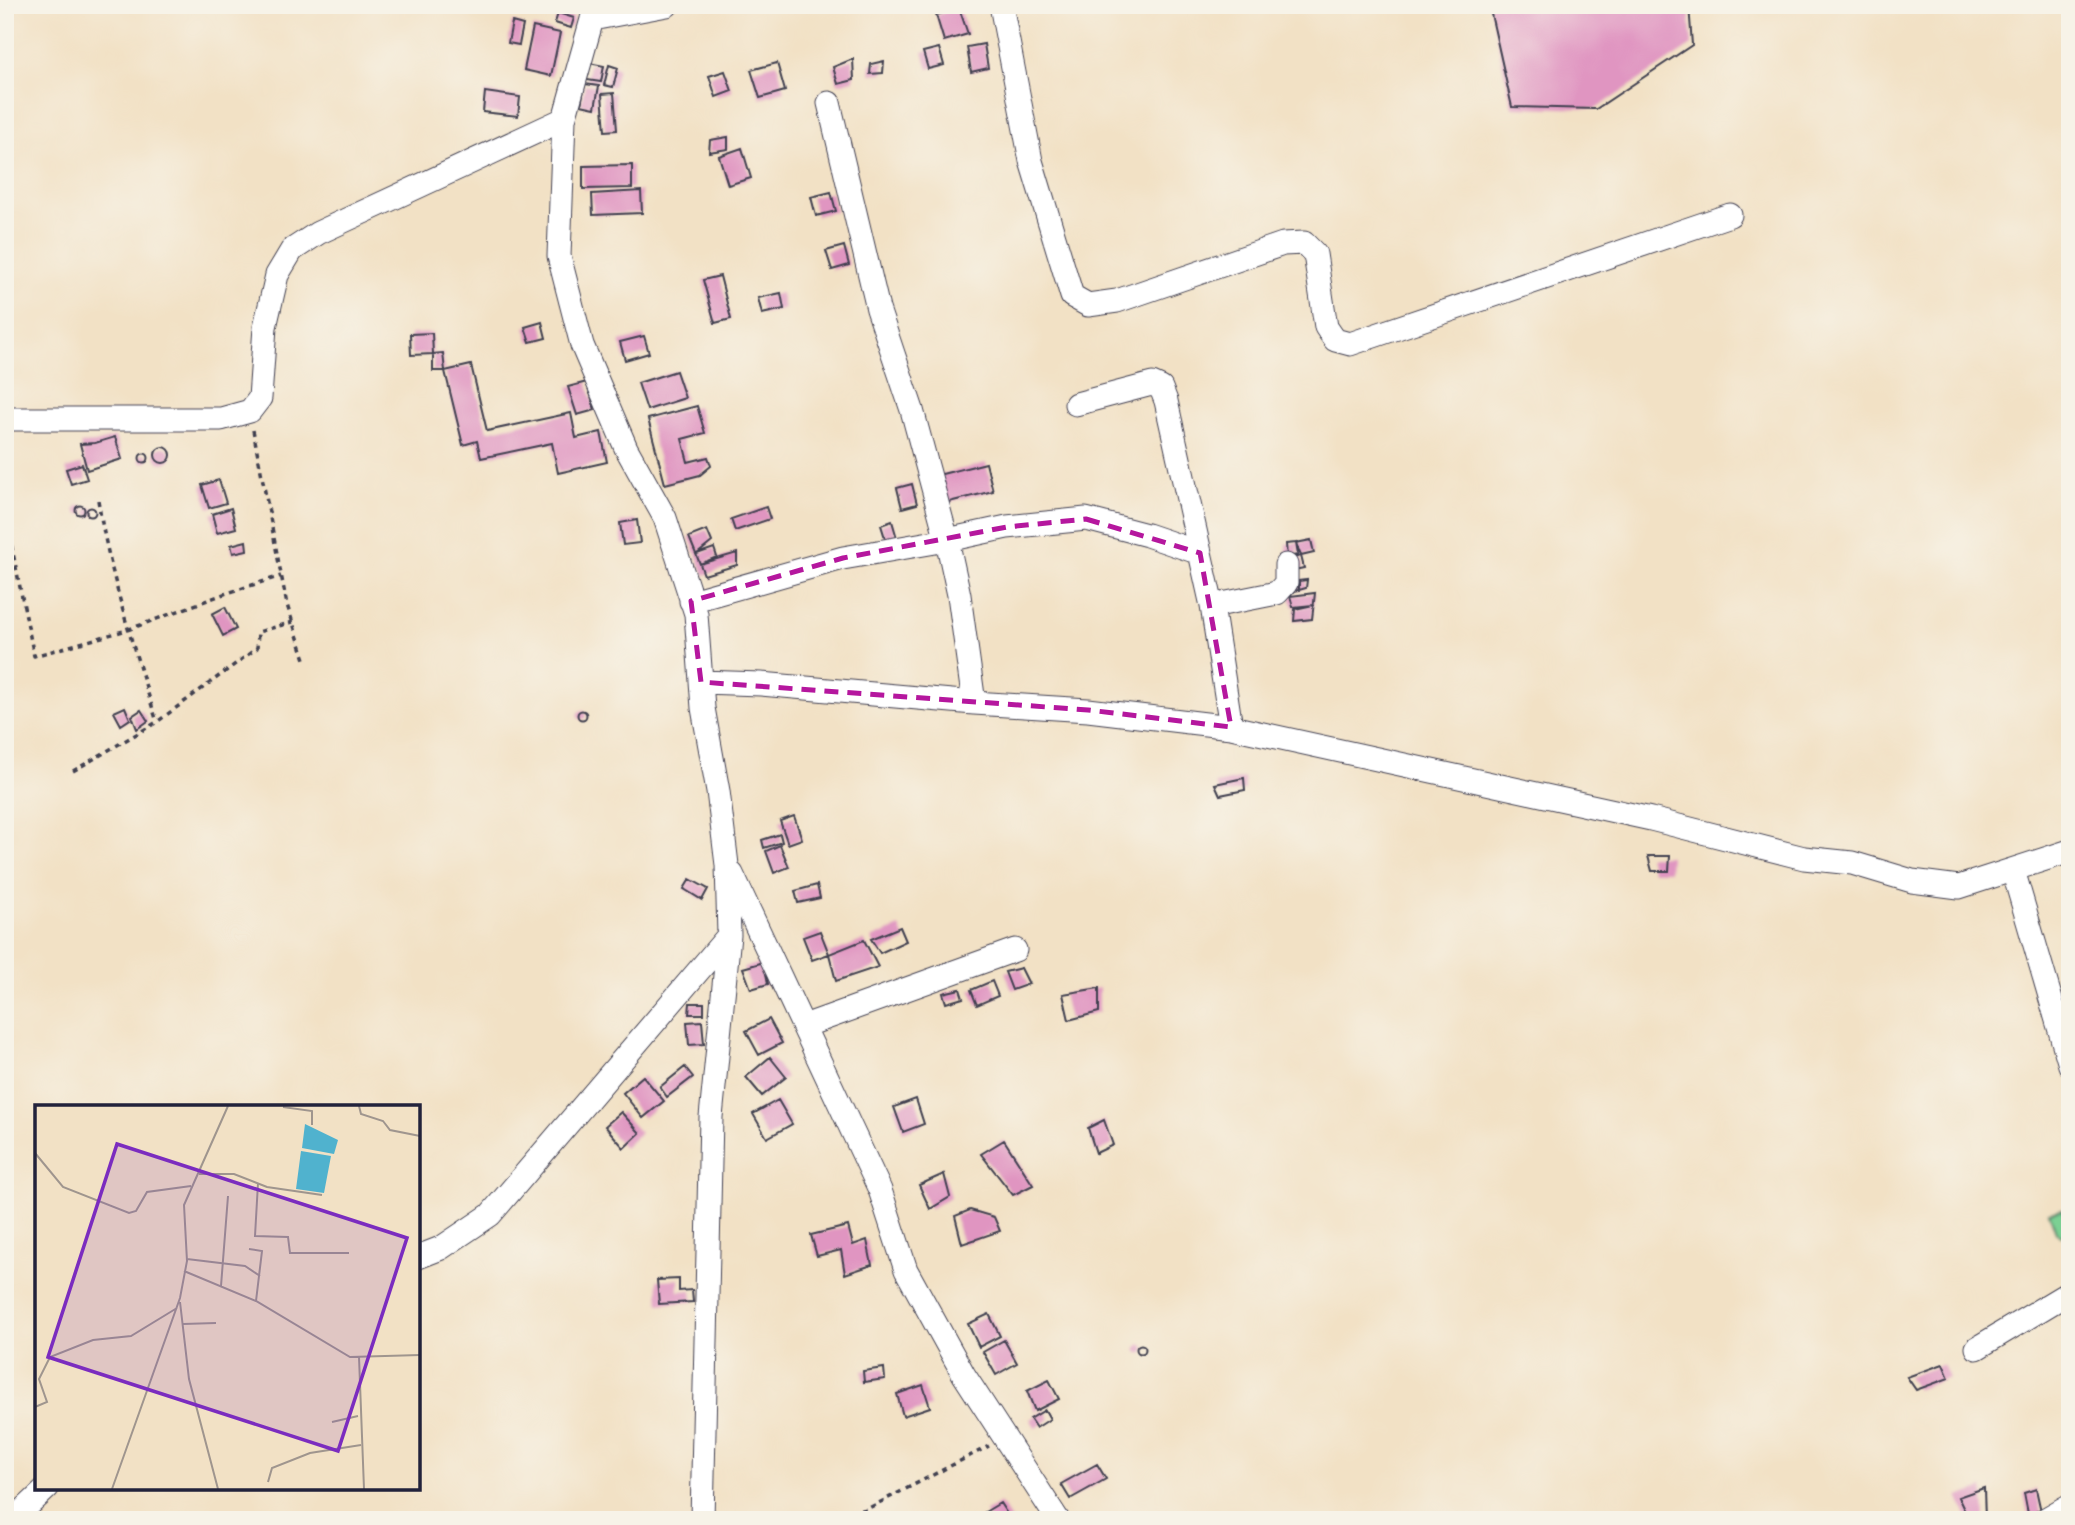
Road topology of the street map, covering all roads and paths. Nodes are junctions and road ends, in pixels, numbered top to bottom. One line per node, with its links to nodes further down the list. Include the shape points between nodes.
1 (667, 5): 3 (street)
2 (1001, 5): 6 (street, via 1031,161 1072,296 1088,305 1117,301 1283,244 1304,243 1315,254 1325,327 1335,340 1350,344)
3 (594, 12): 5 (street)
4 (829, 103): 12 (street, via 878,309 912,410)
5 (565, 119): 8 (street, via 318,233 292,250 277,275 265,327 260,398); 16 (street, via 559,256 582,345 626,448 664,518)
6 (1730, 215)
7 (1076, 404): 13 (street, via 1152,384 1161,388)
8 (250, 411): 9 (street, via 221,419); 15 (path)
9 (5, 419)
10 (5, 496): 19 (path, via 34,656)
11 (98, 500): 19 (path)
12 (947, 540): 13 (street, via 1007,527 1086,519); 16 (street, via 843,558); 22 (street)
13 (1200, 553): 17 (street)
14 (1286, 565): 17 (street, via 1286,583 1277,593)
15 (281, 576): 18 (path); 19 (path)
16 (691, 601): 21 (street)
17 (1212, 606): 24 (street)
18 (293, 622): 20 (path); 23 (path, via 258,632 257,648)
19 (127, 630): 23 (path)
20 (305, 659)
21 (701, 682): 22 (street); 27 (street)
22 (974, 703): 24 (street, via 1088,710)
23 (157, 722): 25 (path)
24 (1231, 727): 28 (street, via 1651,819 1804,858 1852,863 1912,881 1959,887)
25 (73, 771)
26 (2070, 852): 28 (street)
27 (727, 865): 29 (street); 31 (street)
28 (2013, 870): 32 (street)
29 (729, 935): 33 (street, via 490,1215 441,1248); 40 (street, via 712,1116)
30 (1015, 950): 31 (street)
31 (804, 1026): 36 (street, via 880,1190 906,1270)
32 (2070, 1065)
33 (420, 1256)
34 (2070, 1292): 35 (street)
35 (1977, 1348)
36 (1005, 1438): 41 (path, via 867,1508); 42 (street)
37 (45, 1490): 39 (street)
38 (2070, 1505): 43 (street)
39 (13, 1520)
40 (702, 1520)
41 (822, 1520)
42 (1058, 1520)
43 (2043, 1520)

